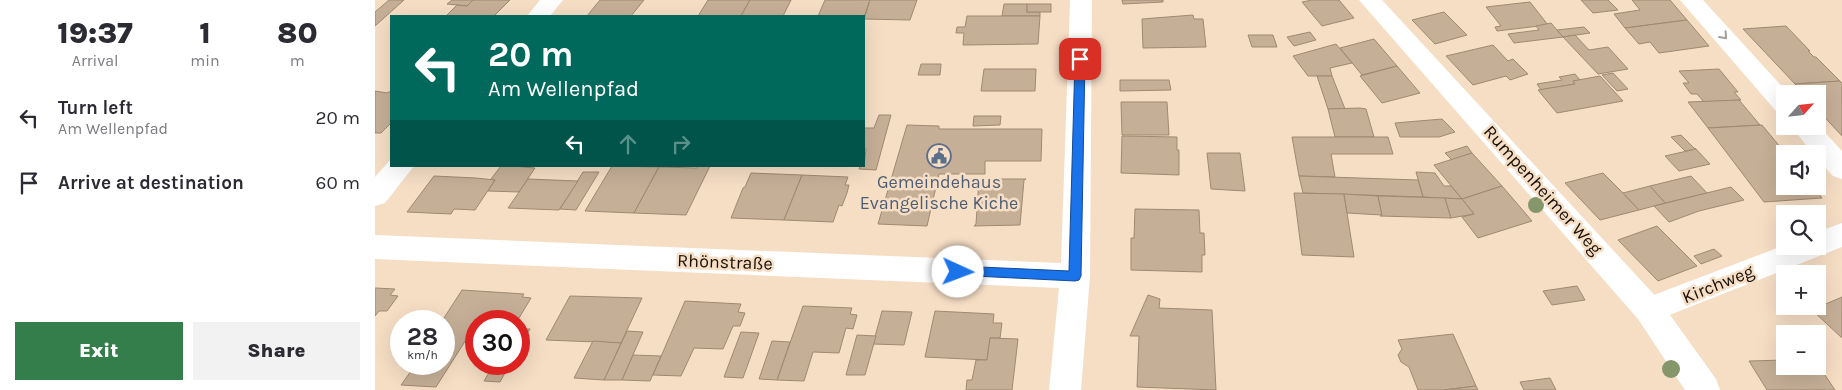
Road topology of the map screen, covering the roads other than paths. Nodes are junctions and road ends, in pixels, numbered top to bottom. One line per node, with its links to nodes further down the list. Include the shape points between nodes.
1 (553, 0): 5 (street)
2 (1081, 0): 15 (street)
3 (1370, 0): 16 (street, Rumpenheimer Weg)
4 (1691, 0): 6 (street, one-way to 6)
5 (539, 15)
6 (1776, 95)
7 (1812, 135): 9 (street)
8 (400, 167): 10 (street)
9 (1842, 169)
10 (375, 195)
11 (1842, 235): 12 (street)
12 (1826, 241)
13 (375, 247): 15 (street, Rhönstraße)
14 (1791, 255): 16 (street, Kirchweg)
15 (1075, 276): 17 (street)
16 (1649, 310): 18 (street, Rumpenheimer Weg)
17 (1065, 390)
18 (1704, 390)

